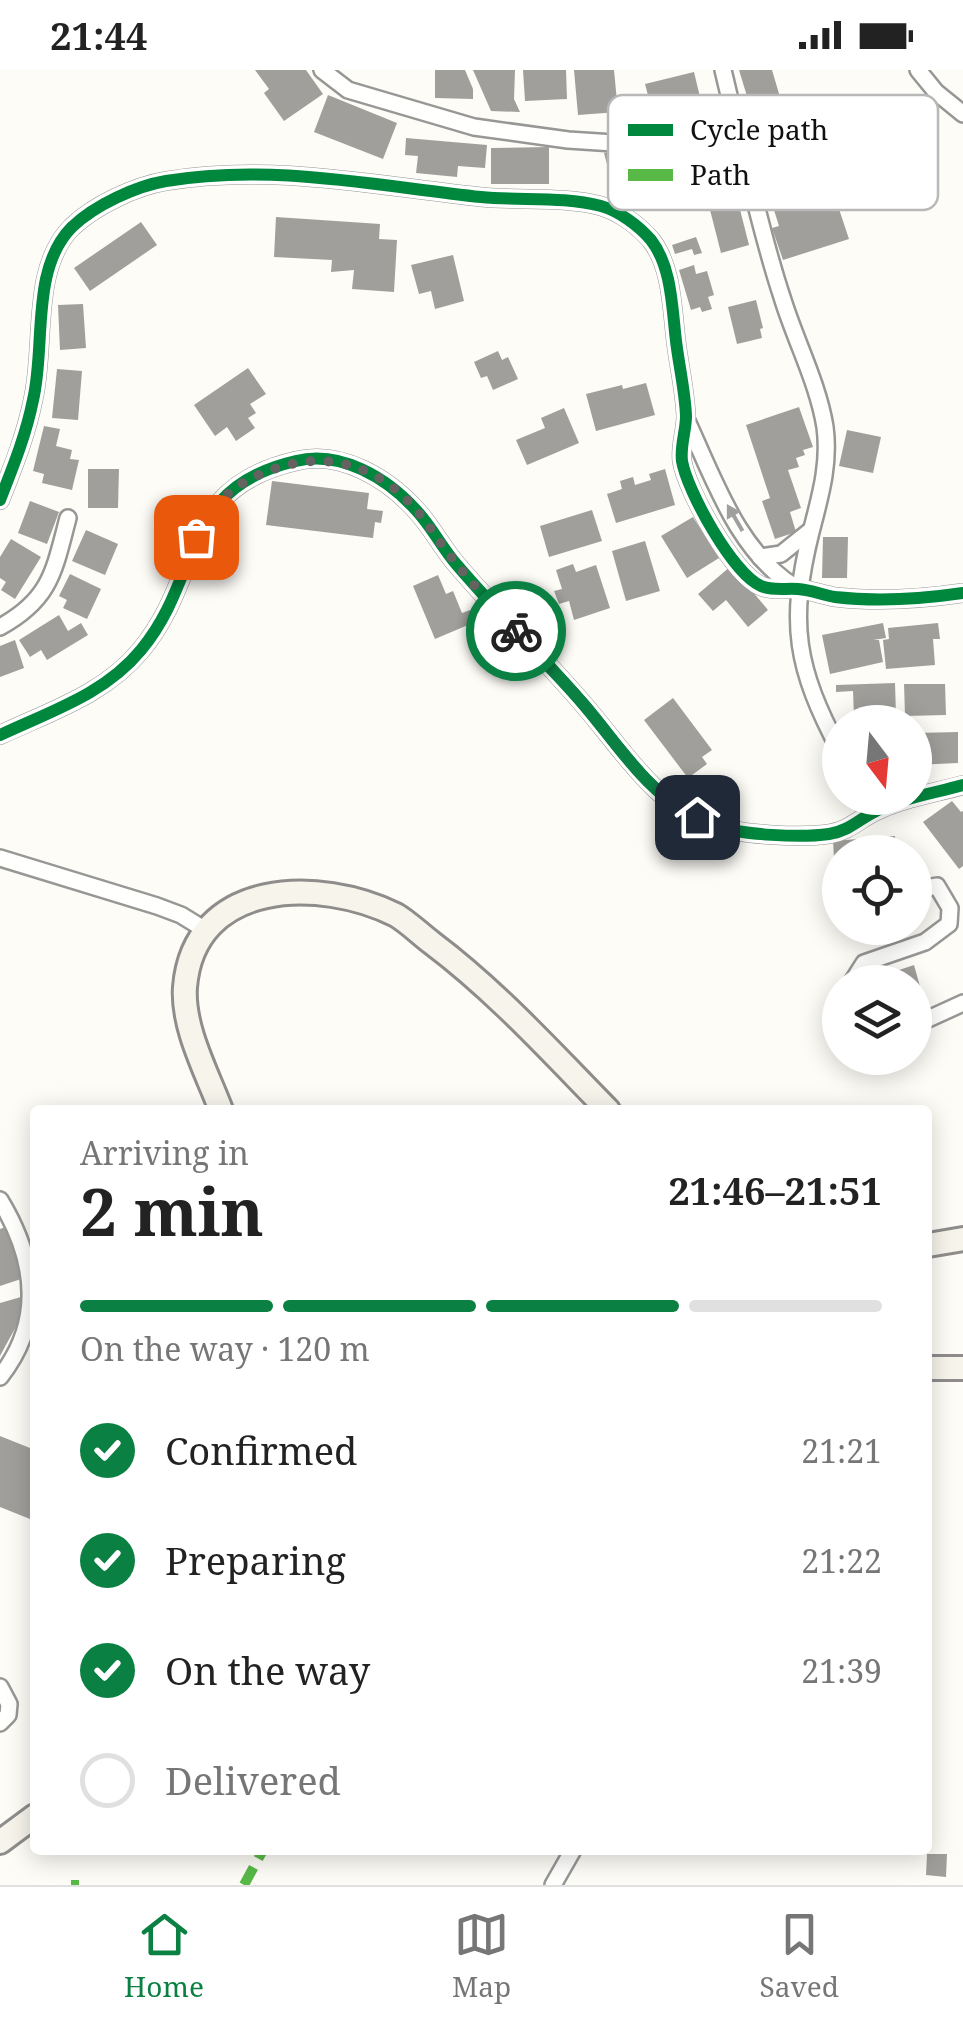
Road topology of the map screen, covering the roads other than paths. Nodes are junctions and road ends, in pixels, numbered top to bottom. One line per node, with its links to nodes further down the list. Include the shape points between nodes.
1 (322, 70): 6 (street, via 348,90 474,127)
2 (723, 70): 4 (street)
3 (918, 70): 5 (street)
4 (730, 95)
5 (963, 114)
6 (608, 143)
7 (608, 209): 11 (street, via 276,173 162,181 112,200 74,226 55,250 34,396)
8 (610, 210): 10 (street, via 651,240 665,270)
9 (759, 210): 13 (street, via 824,422 828,455)
10 (686, 416): 14 (street, one-way to 10, via 723,498); 15 (street, via 681,458 704,514 754,582 765,589)
11 (0, 500)
12 (68, 518): 17 (street, via 44,592)
13 (811, 530): 14 (street, via 781,554); 15 (street)
14 (760, 557): 15 (street)
15 (799, 589): 16 (street, via 862,598); 18 (street, via 801,655)
16 (963, 593)
17 (0, 627)
18 (822, 718)
19 (0, 735): 22 (street, via 108,683 139,653 162,623 207,516 228,492 296,461 328,460 357,466 416,510 454,562 676,808 717,827 800,834 850,828)
20 (963, 785): 21 (street)
21 (932, 791)
22 (861, 815)
23 (0, 858): 25 (street, via 169,910)
24 (932, 887): 26 (street, via 950,908 949,924)
25 (206, 931): 31 (street, via 184,990 191,1031); 32 (street, via 238,904 272,893 311,891 396,916 458,962)
26 (932, 937)
27 (916, 945): 28 (street)
28 (863, 965)
29 (963, 1003): 30 (street)
30 (932, 1018)
31 (219, 1105)
32 (603, 1105)
33 (0, 1200): 36 (street)
34 (963, 1239): 35 (street)
35 (932, 1244)
36 (30, 1267)
37 (30, 1304): 42 (street)
38 (932, 1354): 39 (street)
39 (963, 1354)
40 (932, 1368): 41 (street)
41 (963, 1368)
42 (0, 1377)
43 (0, 1687): 44 (street, via 9,1704)
44 (0, 1723)
45 (30, 1820): 46 (street)
46 (0, 1842)
47 (570, 1855): 48 (street)
48 (553, 1885)

